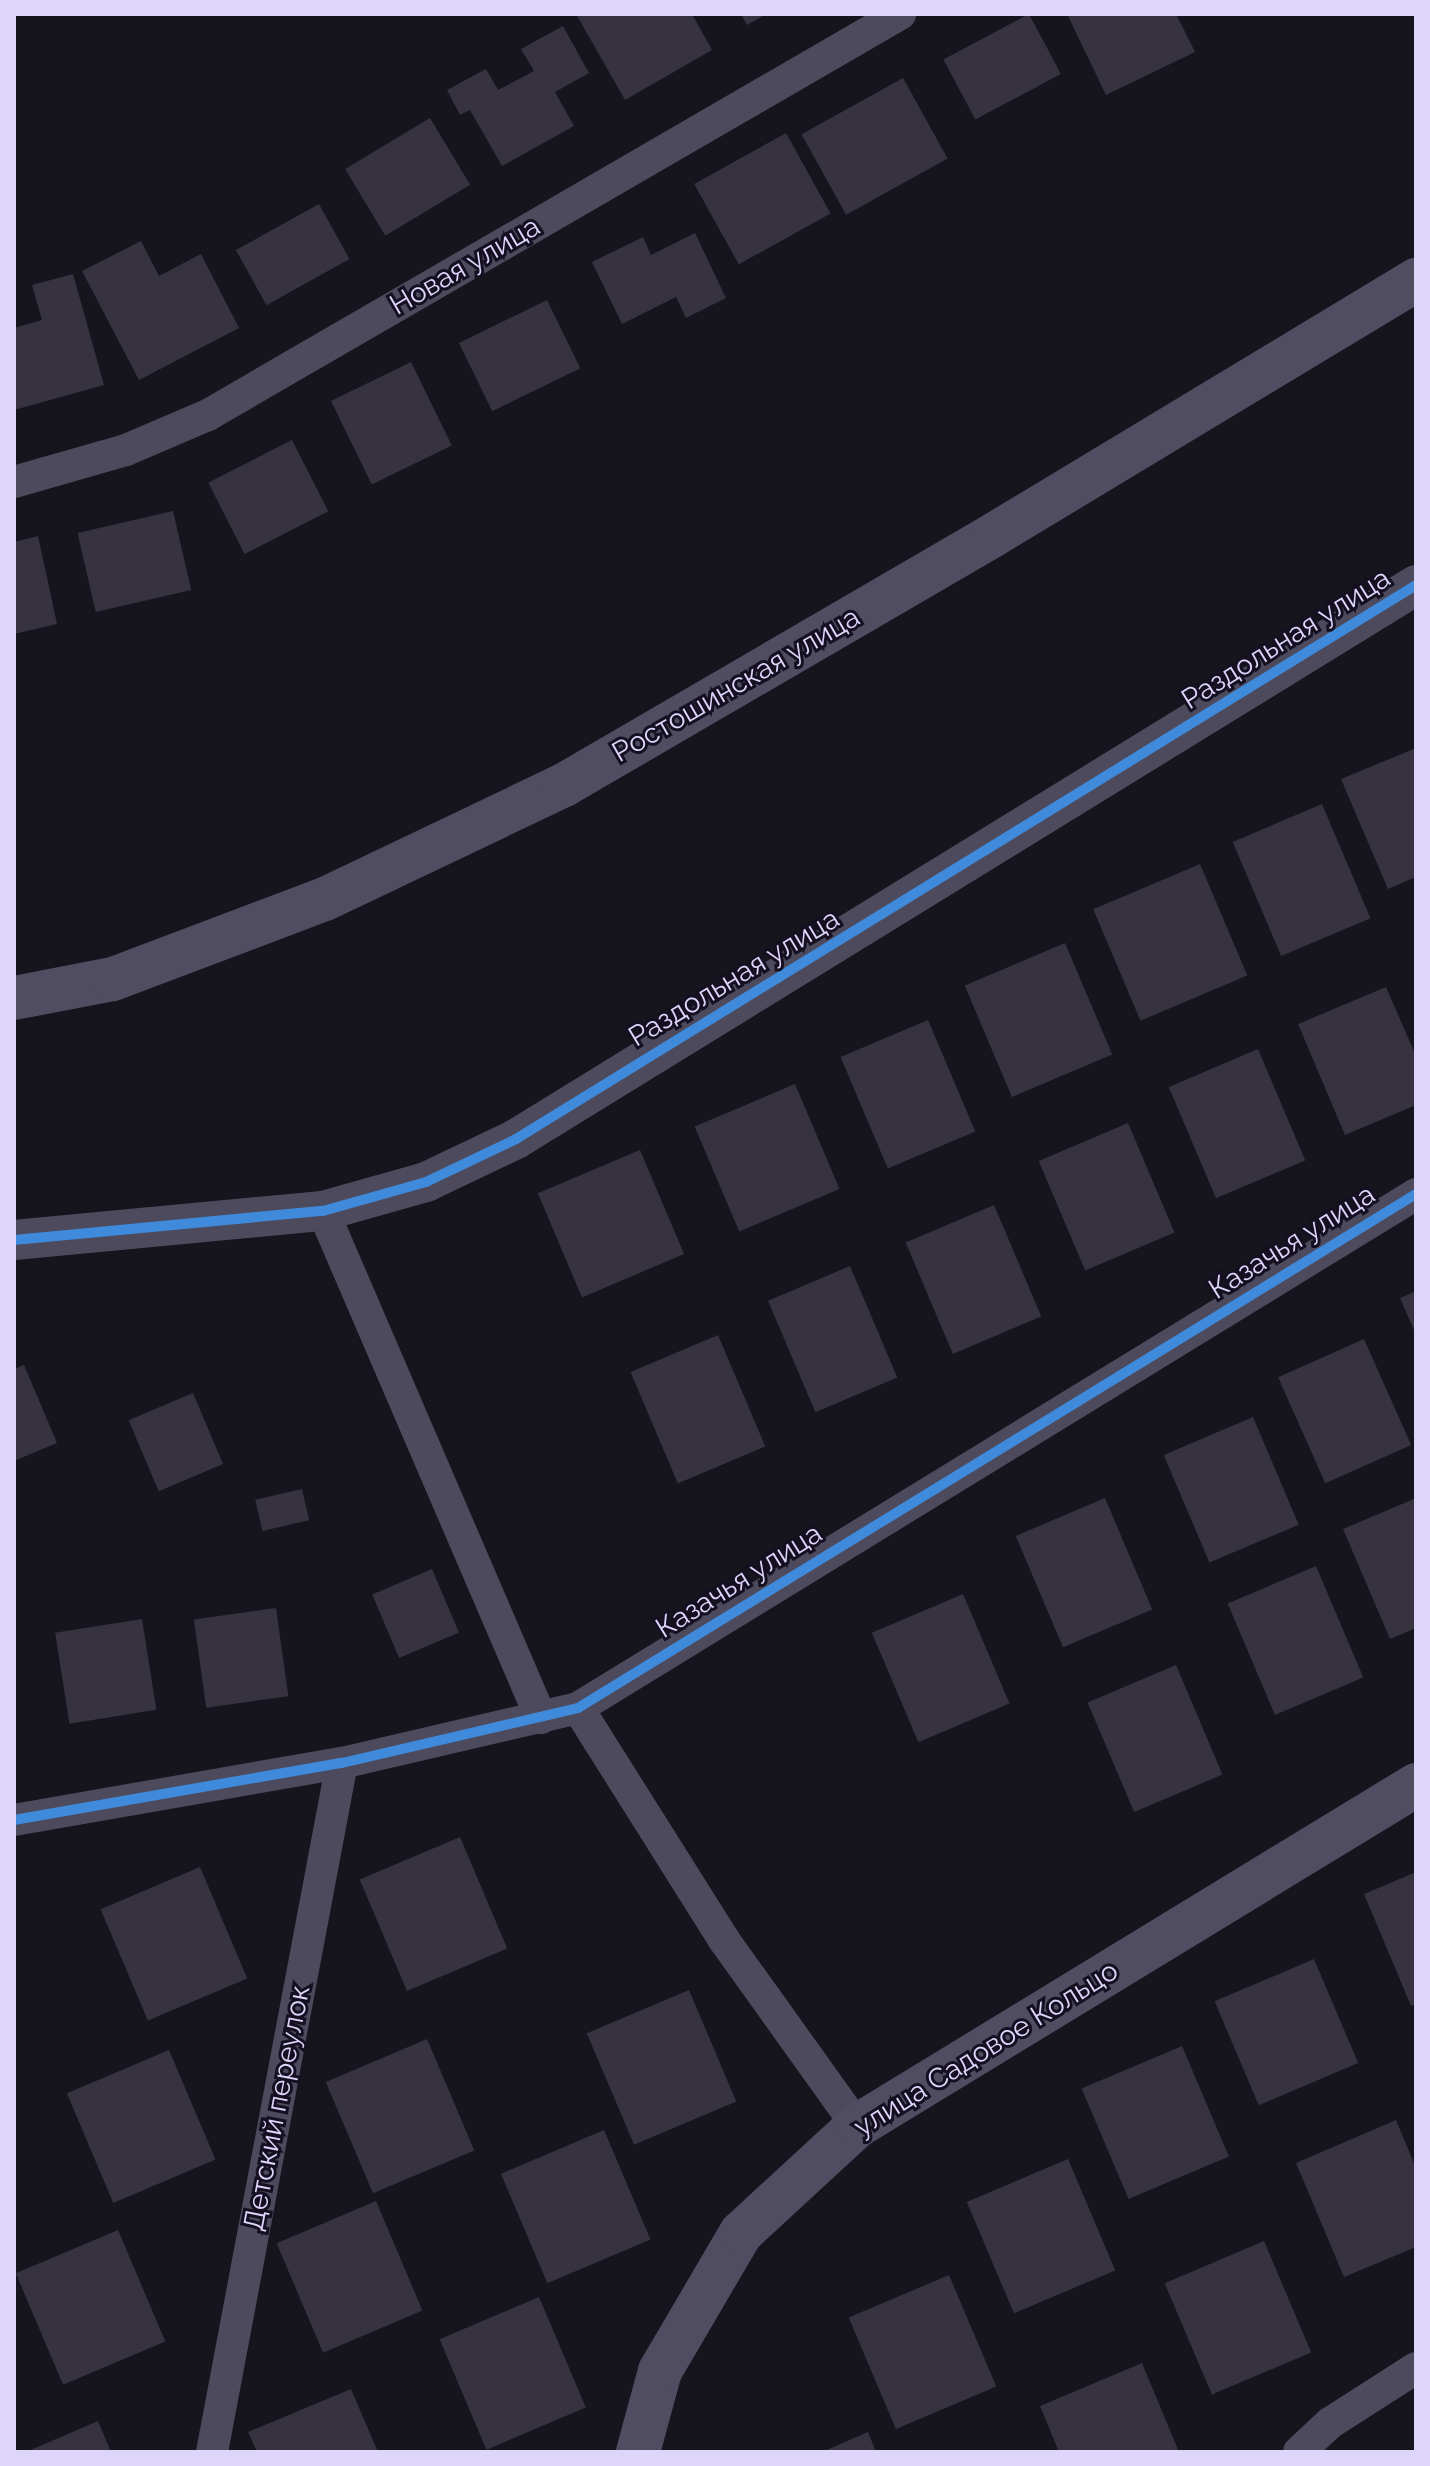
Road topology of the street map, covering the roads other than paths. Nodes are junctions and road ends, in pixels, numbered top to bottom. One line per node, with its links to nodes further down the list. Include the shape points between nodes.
1 (900, 14): 3 (street, Новая улица, via 208,415 126,450)
2 (1416, 280): 5 (main road, Ростошинская улица, via 564,785 325,899 113,979)
3 (14, 482)
4 (1416, 585): 7 (street, Раздольная улица, via 516,1139 426,1182)
5 (14, 998)
6 (1416, 1194): 9 (street, Казачья улица)
7 (323, 1211): 8 (street, Раздольная улица); 10 (street)
8 (14, 1240)
9 (578, 1708): 10 (street, Казачья улица); 14 (street, via 724,1940)
10 (541, 1718): 11 (street, Казачья улица)
11 (342, 1763): 13 (street, Казачья улица); 16 (street, Детский переулок)
12 (1416, 1785): 14 (main road, улица Садовое Кольцо)
13 (14, 1820)
14 (857, 2126): 17 (main road, улица Садовое Кольцо, via 741,2233 660,2371)
15 (1416, 2368): 18 (street, via 1330,2423)
16 (212, 2452)
17 (638, 2452)
18 (1299, 2452)

